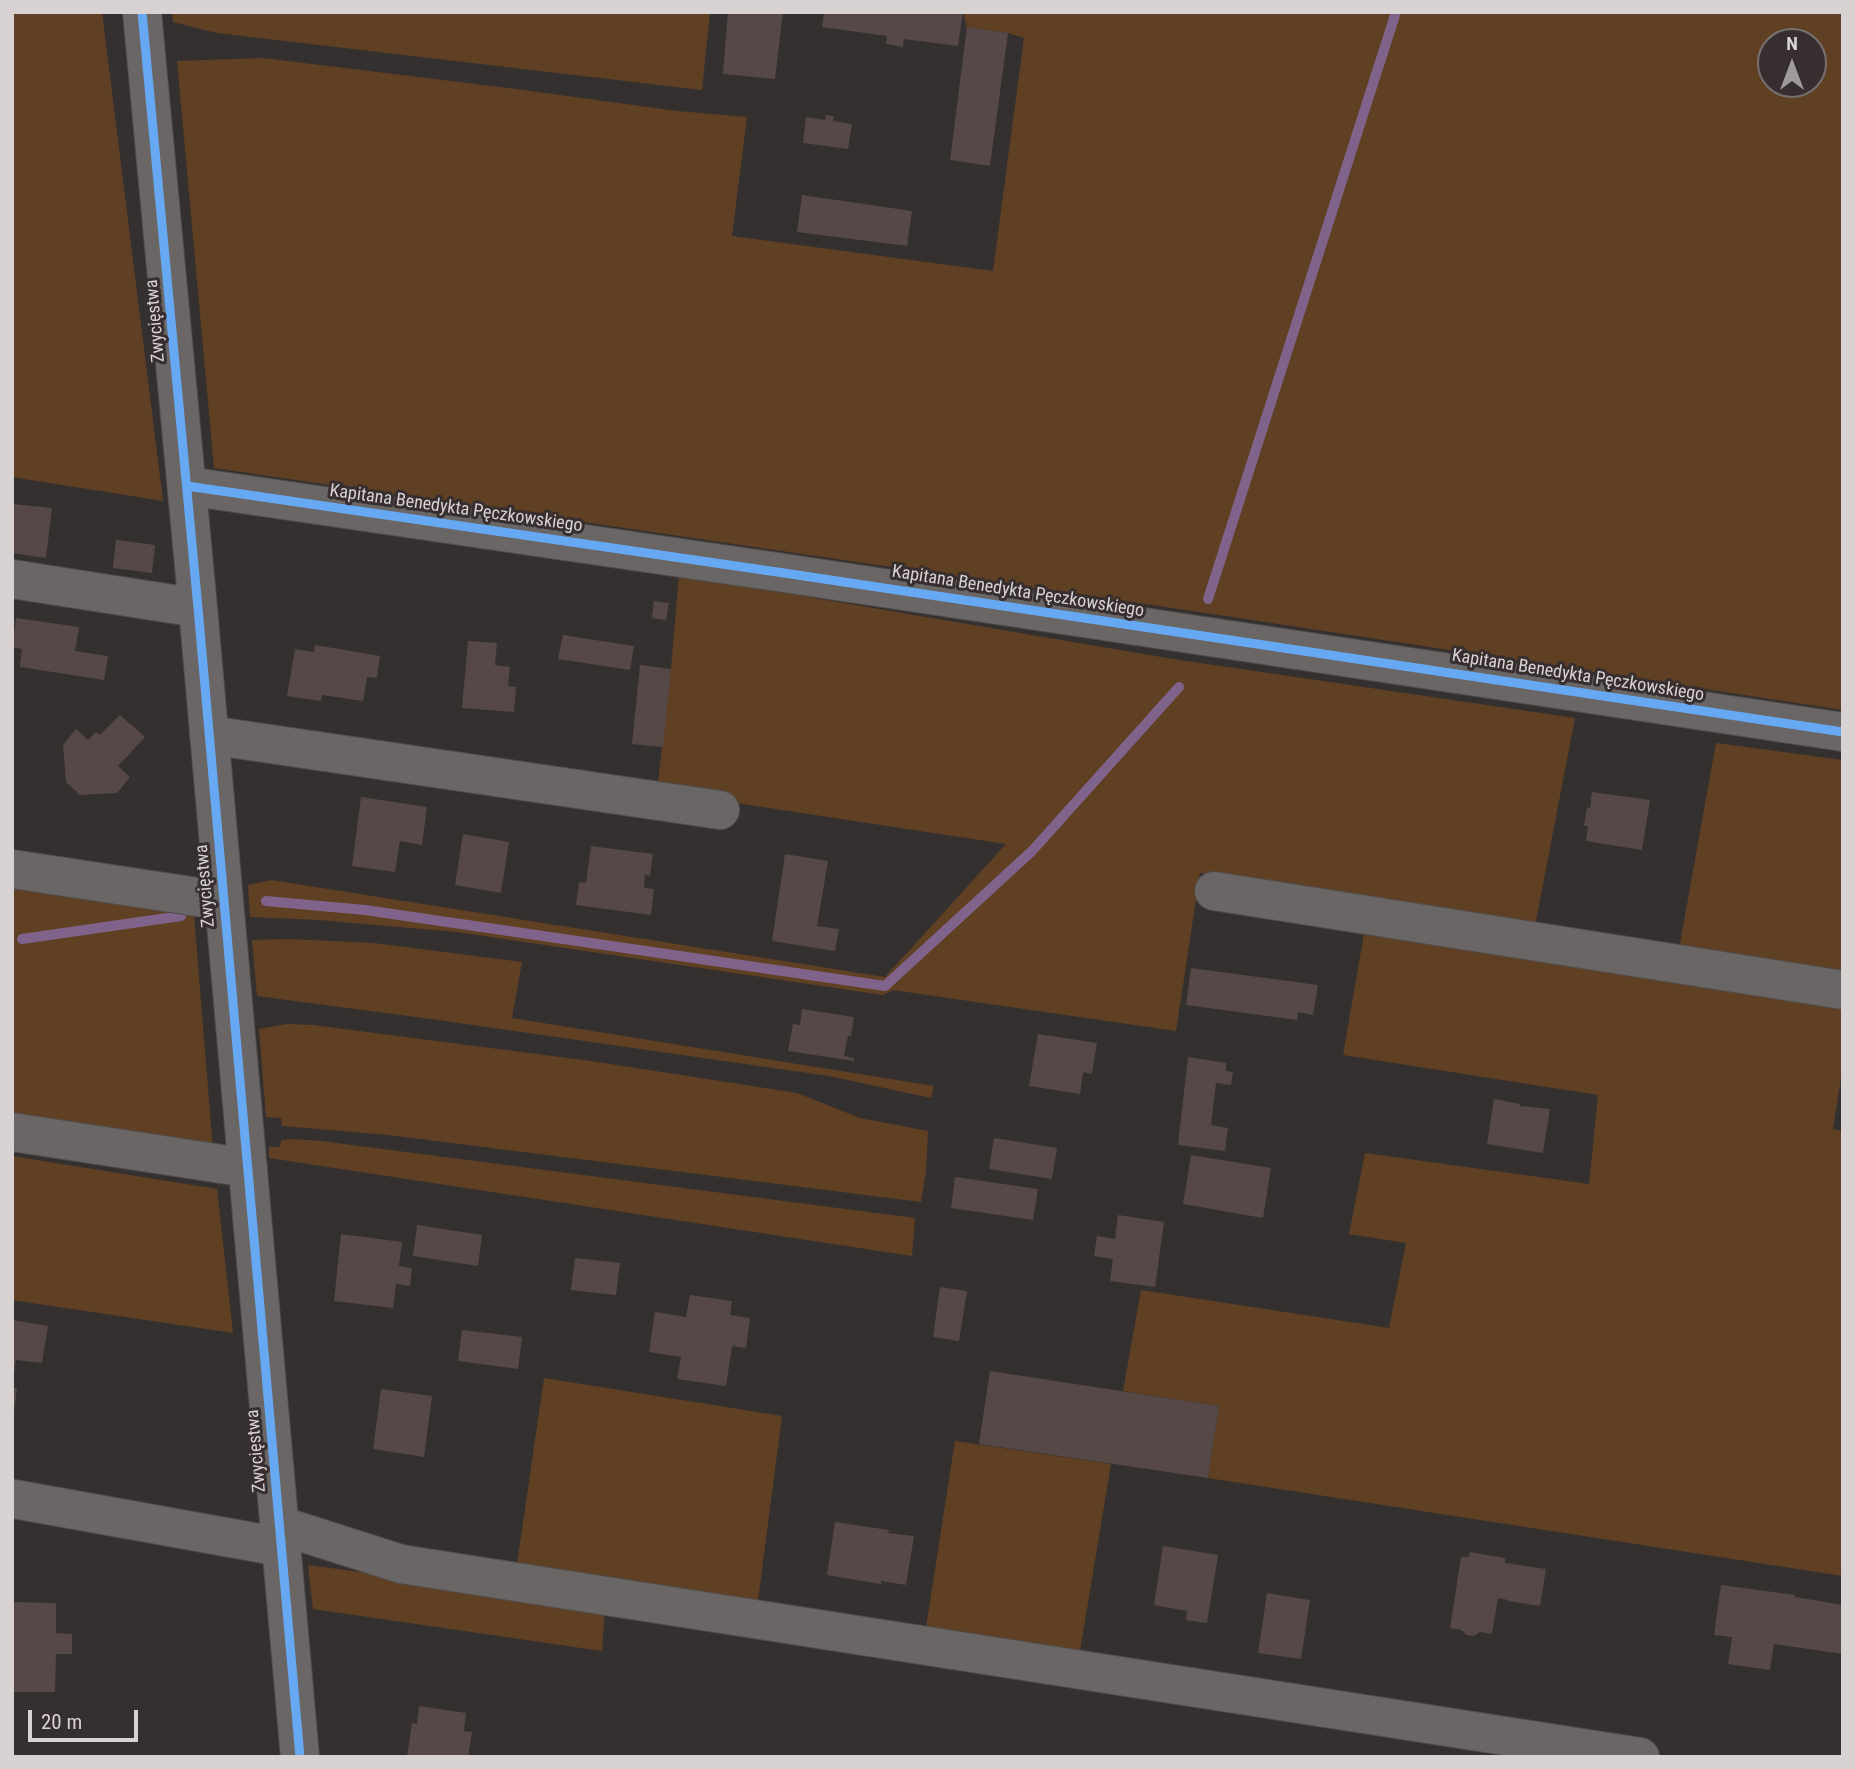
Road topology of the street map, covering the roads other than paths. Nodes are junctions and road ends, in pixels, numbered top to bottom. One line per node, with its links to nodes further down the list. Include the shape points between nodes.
1 (142, 12): 2 (street, Zwycięstwa)
2 (187, 486): 4 (street, Zwycięstwa); 5 (street, Kapitana Benedykta Pęczkowskiego)
3 (12, 579): 4 (street)
4 (198, 608): 6 (street, Zwycięstwa)
5 (1843, 732)
6 (209, 735): 7 (street); 10 (street, Zwycięstwa)
7 (720, 810)
8 (12, 869): 10 (street)
9 (1214, 891): 11 (street)
10 (223, 901): 13 (street, Zwycięstwa)
11 (1843, 990)
12 (12, 1132): 13 (street)
13 (248, 1168): 15 (street, Zwycięstwa)
14 (14, 1499): 15 (street)
15 (280, 1536): 16 (street, Zwycięstwa); 17 (street, via 401,1564)
16 (300, 1757)
17 (1640, 1757)

